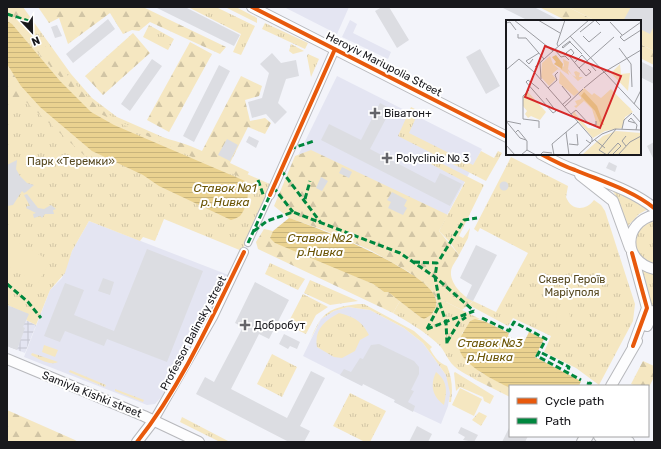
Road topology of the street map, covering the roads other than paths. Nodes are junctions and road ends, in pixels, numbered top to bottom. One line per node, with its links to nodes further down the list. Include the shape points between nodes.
1 (252, 7): 2 (street, Heroyiv Mariupolia Street)
2 (335, 49): 3 (street, Heroyiv Mariupolia Street); 6 (street)
3 (506, 136)
4 (543, 155): 5 (street)
5 (574, 170): 7 (street, via 609,184); 10 (street, via 613,201)
6 (270, 195): 9 (street)
7 (654, 208)
8 (654, 215): 10 (street, via 634,228 631,235)
9 (248, 243)
10 (631, 250): 12 (street, via 644,266); 14 (street, via 647,308)
11 (244, 252): 17 (street, Professor Balinsky street, via 213,317)
12 (654, 269)
13 (654, 311): 14 (street)
14 (633, 346): 16 (street)
15 (7, 359): 17 (street, Samiyla Kishki street)
16 (613, 385)
17 (154, 420): 19 (street); 20 (street, Samiyla Kishki street)
18 (605, 437): 21 (main road)
19 (137, 442)
20 (199, 442)
21 (628, 442)

